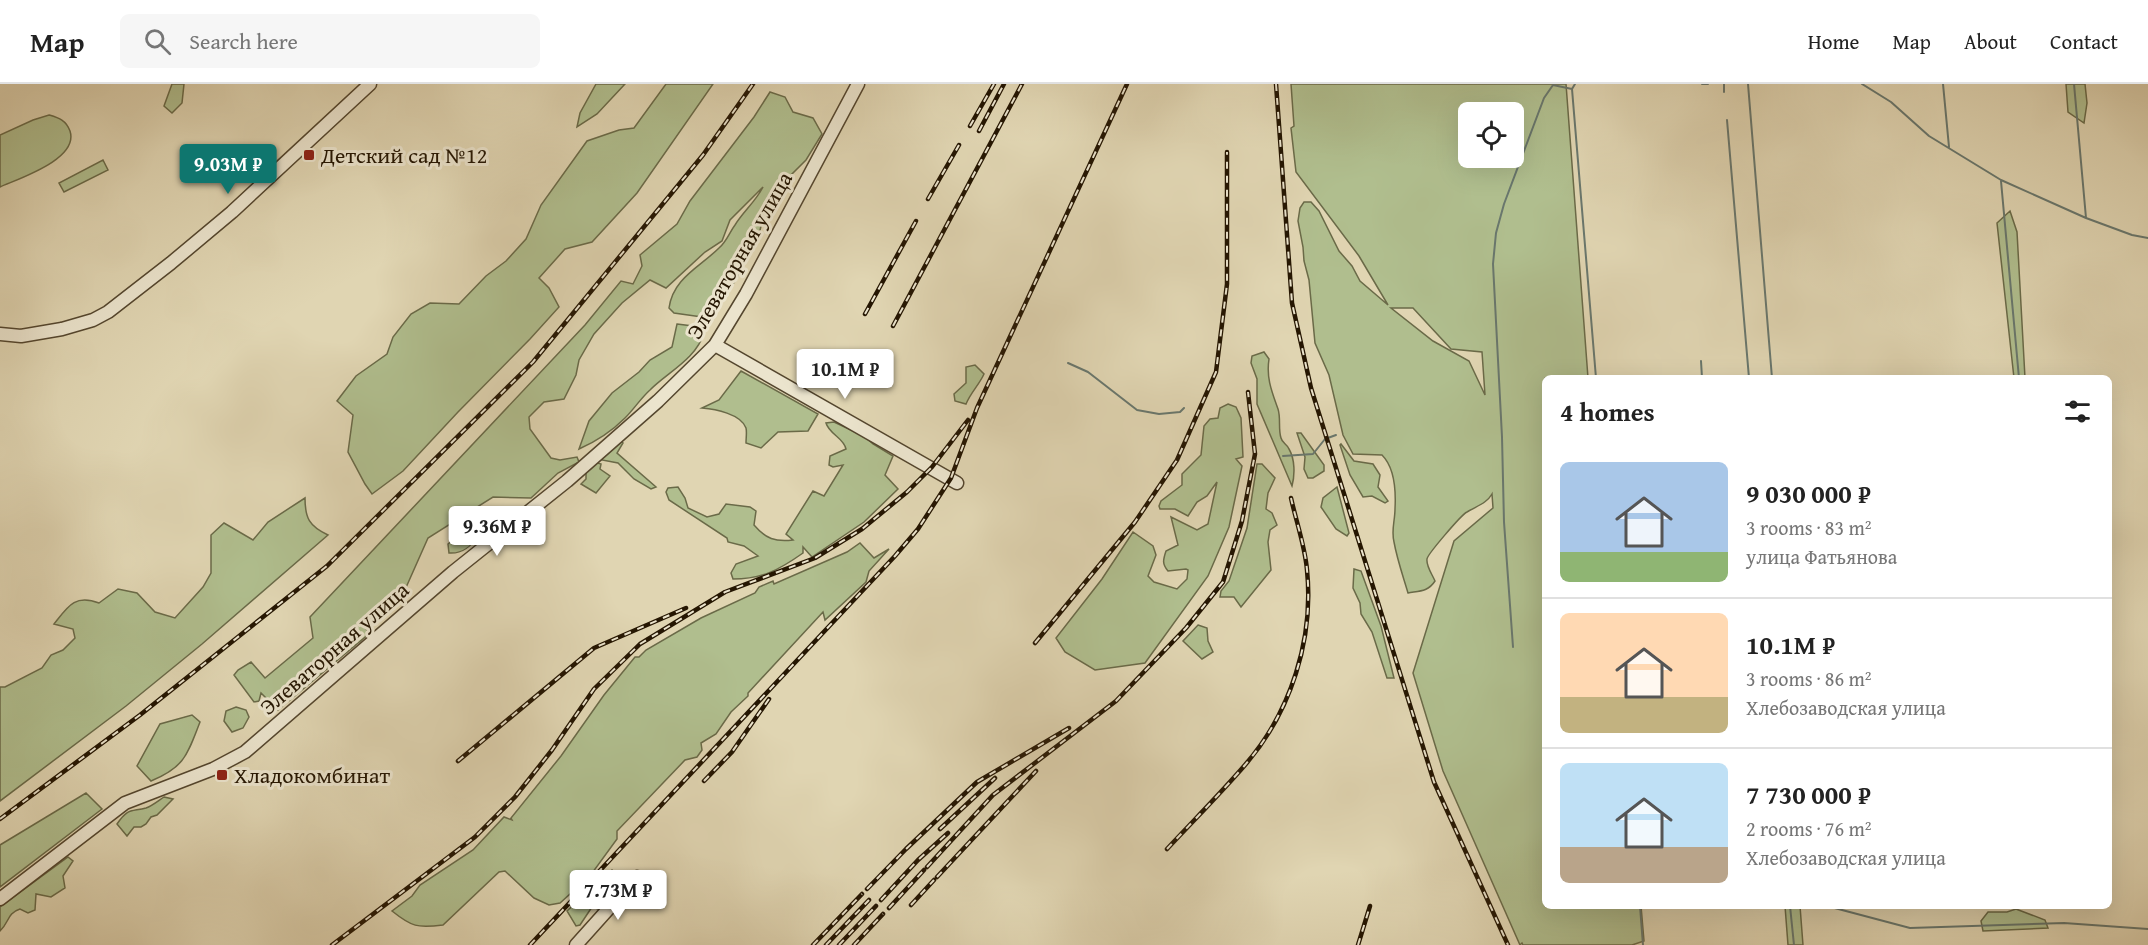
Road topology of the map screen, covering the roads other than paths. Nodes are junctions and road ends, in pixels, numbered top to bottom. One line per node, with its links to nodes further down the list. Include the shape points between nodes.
1 (370, 84): 3 (street, via 232,212 108,312 62,329 21,336)
2 (858, 84): 4 (street, Элеваторная улица)
3 (0, 334)
4 (715, 345): 5 (street); 7 (street, Элеваторная улица, via 658,402 567,481 453,572 245,752 213,769 125,803)
5 (957, 483)
6 (637, 877): 8 (street)
7 (0, 899)
8 (576, 945)

